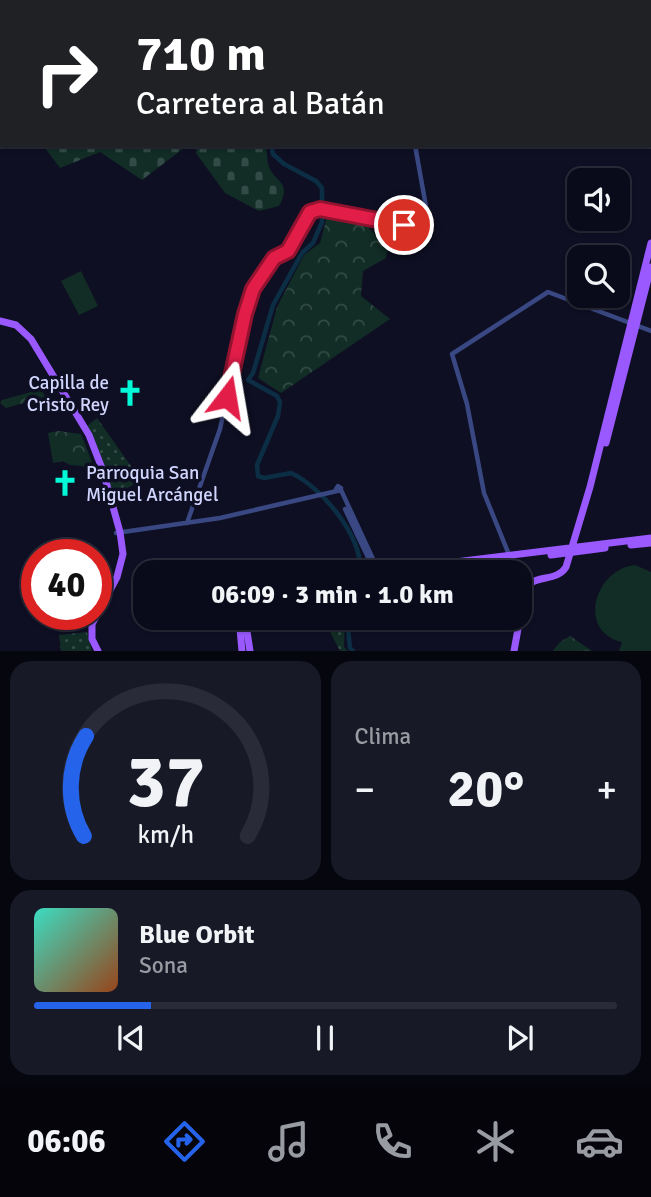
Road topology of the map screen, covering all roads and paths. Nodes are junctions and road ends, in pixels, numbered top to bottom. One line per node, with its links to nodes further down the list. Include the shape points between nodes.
1 (415, 147): 7 (street, via 427,227 423,230 320,209 310,212 288,251 274,258 253,289 219,429)
2 (651, 243): 5 (main road)
3 (651, 267): 5 (main road)
4 (0, 323): 8 (main road, via 24,335 71,412 101,471)
5 (635, 324): 6 (street); 10 (main road); 11 (street, via 548,292 452,354 467,404 481,482)
6 (651, 331)
7 (187, 523): 8 (street); 12 (street, via 338,490)
8 (118, 533): 17 (main road, via 118,566); 24 (main road, via 124,550 121,567 92,624)
9 (651, 540): 10 (main road)
10 (573, 550): 11 (main road); 16 (main road)
11 (510, 557): 13 (main road); 14 (main road); 15 (street)
12 (368, 560)
13 (480, 560)
14 (490, 560)
15 (511, 560)
16 (567, 571): 18 (main road); 19 (main road)
17 (112, 577)
18 (532, 582)
19 (532, 586)
20 (89, 630): 24 (main road)
21 (240, 630): 25 (main road)
22 (247, 630): 26 (main road)
23 (516, 630): 27 (main road)
24 (96, 651)
25 (243, 651)
26 (250, 651)
27 (512, 651)

